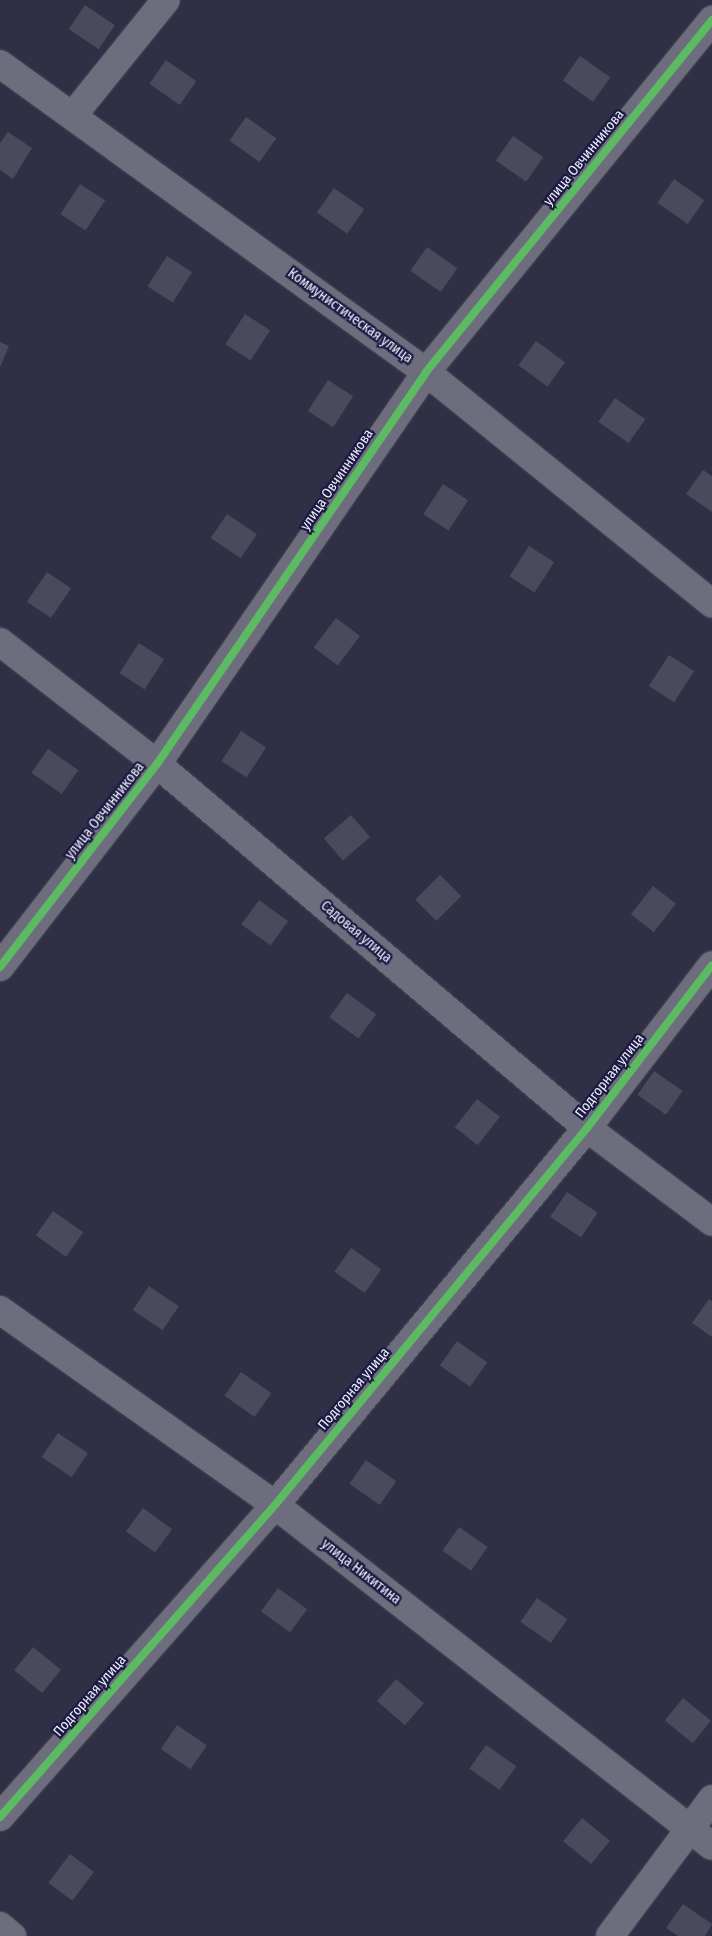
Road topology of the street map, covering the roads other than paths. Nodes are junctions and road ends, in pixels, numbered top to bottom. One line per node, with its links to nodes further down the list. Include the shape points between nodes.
1 (166, 0): 4 (street)
2 (712, 20): 5 (street, улица Овчинникова)
3 (0, 64): 4 (street, Коммунистическая улица)
4 (74, 114): 5 (street, Коммунистическая улица)
5 (426, 372): 6 (street, Коммунистическая улица); 8 (street, улица Овчинникова)
6 (712, 604)
7 (0, 642): 8 (street, Садовая улица)
8 (157, 764): 10 (street, улица Овчинникова); 11 (street, Садовая улица)
9 (712, 965): 11 (street, Подгорная улица)
10 (0, 967)
11 (587, 1128): 12 (street, Садовая улица); 14 (street, Подгорная улица)
12 (712, 1222)
13 (0, 1310): 14 (street, улица Никитина)
14 (275, 1505): 16 (street, Подгорная улица); 17 (street, улица Никитина)
15 (712, 1799): 17 (street)
16 (0, 1817)
17 (690, 1828): 18 (street, улица Никитина); 21 (street)
18 (712, 1846)
19 (0, 1926): 20 (street)
20 (12, 1936)
21 (610, 1936)

